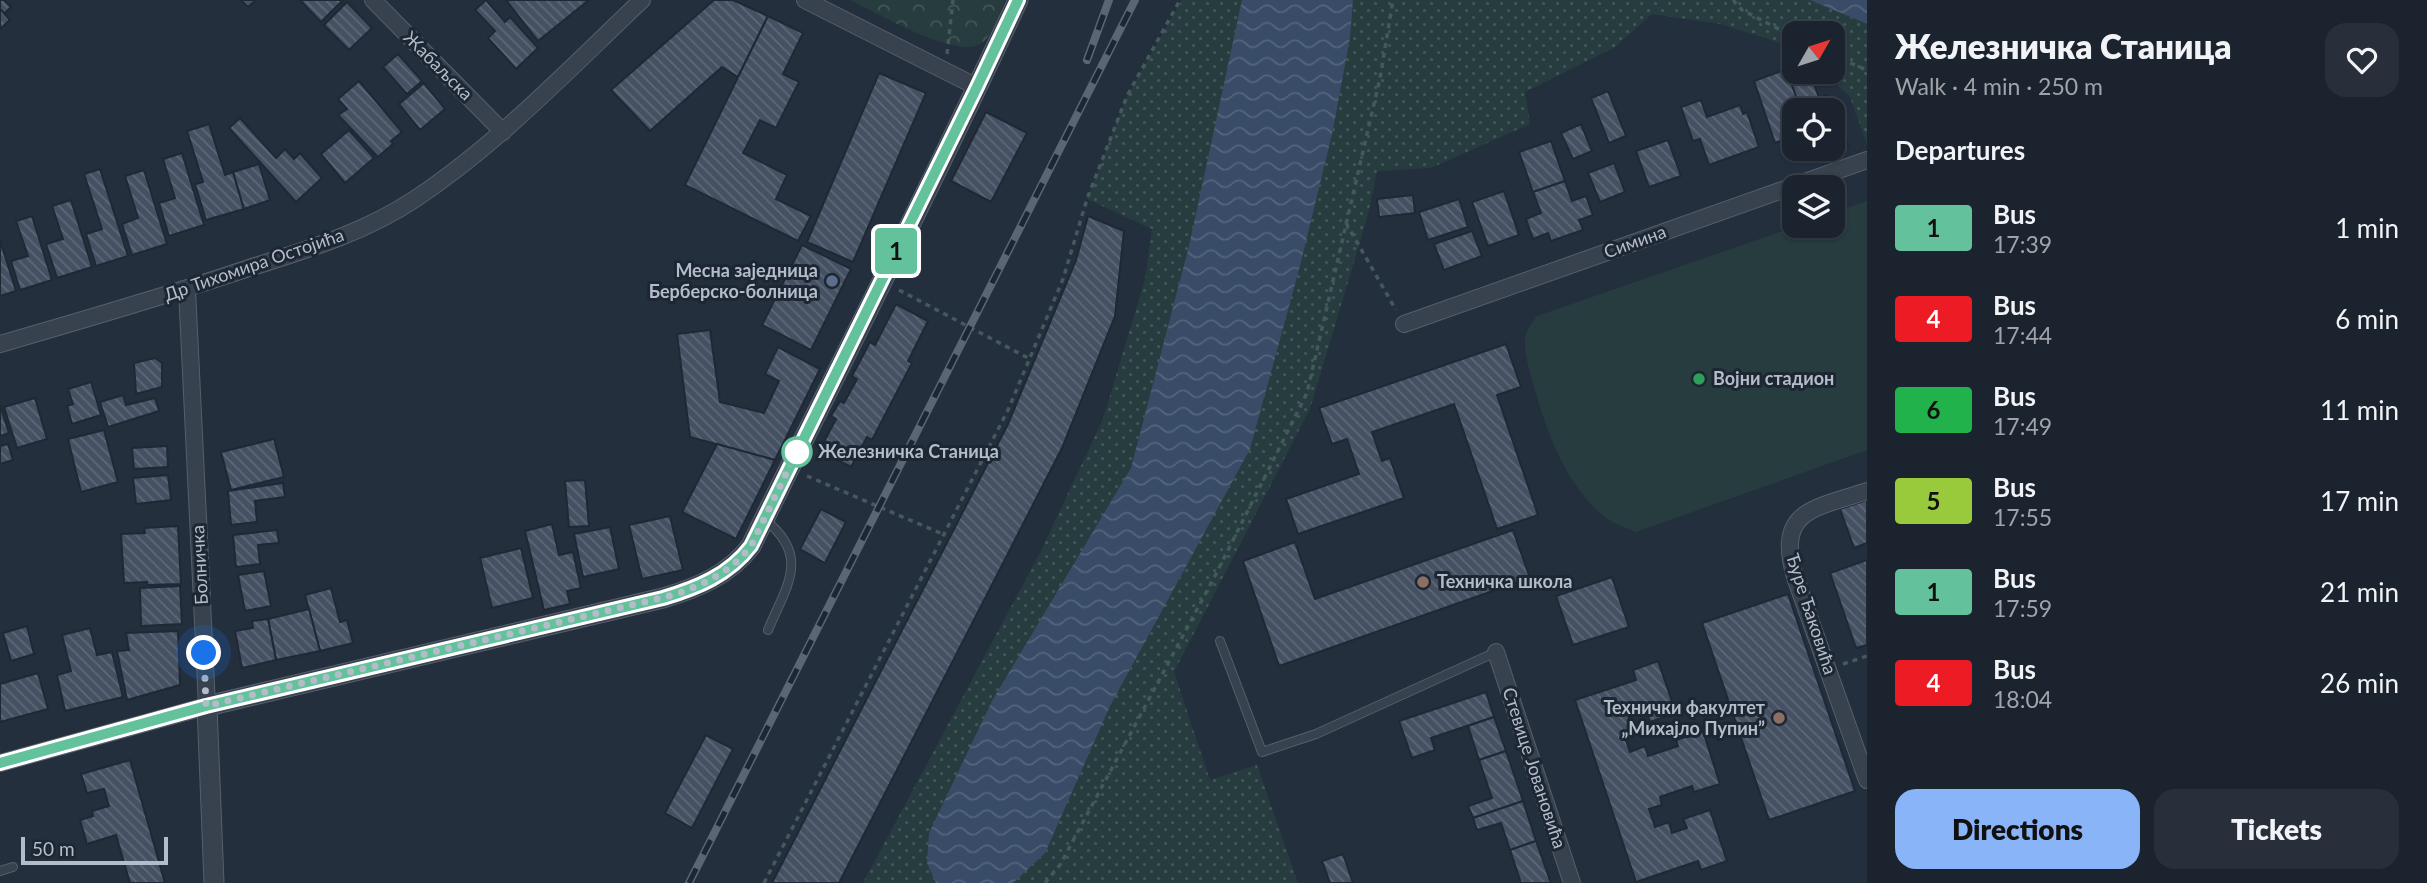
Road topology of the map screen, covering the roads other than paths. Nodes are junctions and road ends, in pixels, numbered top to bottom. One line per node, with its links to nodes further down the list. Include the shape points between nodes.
1 (373, 0): 6 (street, Жабаљска)
2 (642, 0): 6 (street, Др Тихомира Остојића)
3 (805, 0): 5 (street)
4 (1018, 0): 5 (street)
5 (977, 87): 12 (street)
6 (503, 132): 8 (street, Др Тихомира Остојића, via 414,200 365,226)
7 (1867, 160): 9 (street, Симина)
8 (187, 289): 10 (street, Др Тихомира Остојића); 16 (street, Болничка)
9 (1404, 324)
10 (0, 344)
11 (1867, 491): 18 (street, Ђуре Ђаковића, via 1814,509 1798,519 1789,539 1790,561)
12 (764, 519): 13 (lane, via 791,551 791,574); 16 (street, via 751,546 735,564 674,595)
13 (768, 630)
14 (1220, 641): 15 (lane, via 1262,752 1316,734)
15 (1496, 652): 22 (street, Стевице Јовановића)
16 (206, 706): 17 (street); 21 (street, Болничка)
17 (0, 763)
18 (1867, 780)
19 (13, 867): 20 (lane)
20 (0, 871)
21 (214, 883)
22 (1572, 883)

